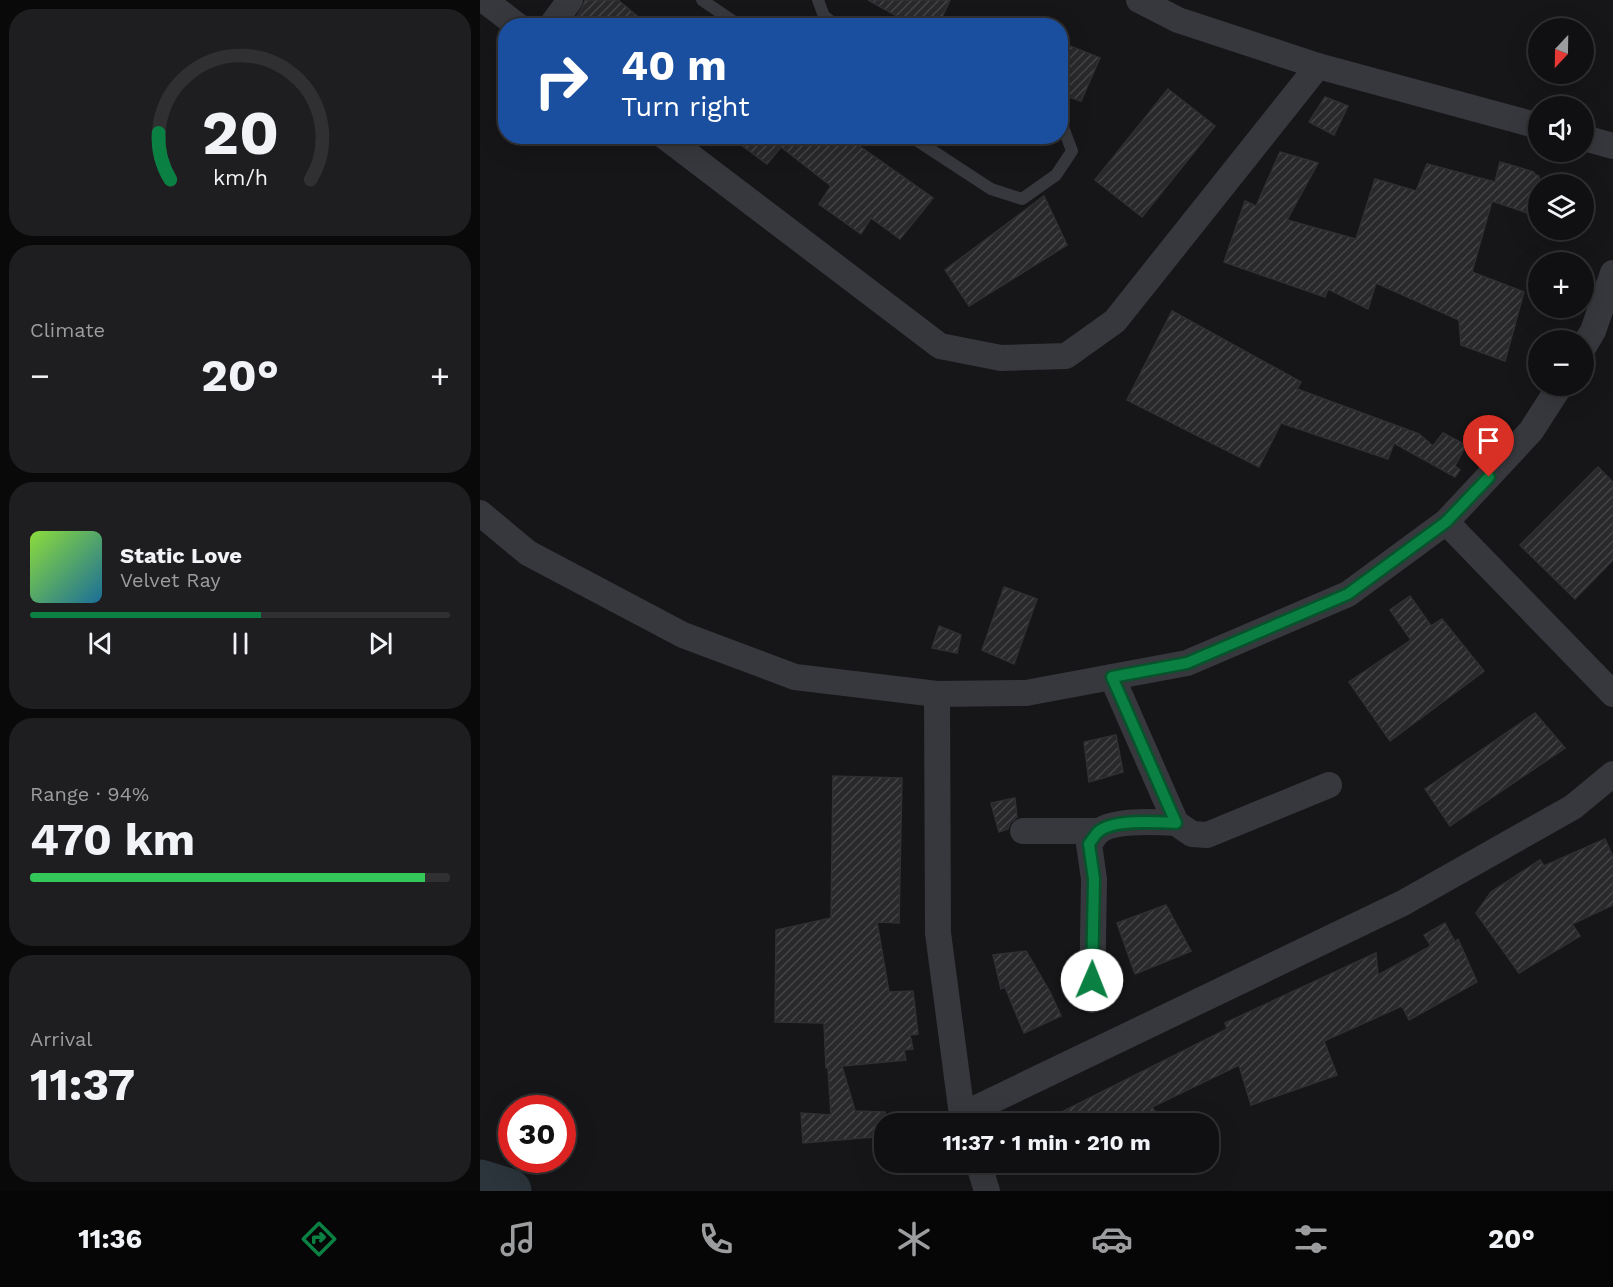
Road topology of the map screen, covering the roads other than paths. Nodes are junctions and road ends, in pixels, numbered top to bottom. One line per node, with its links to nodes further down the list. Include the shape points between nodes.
1 (484, 0): 7 (street)
2 (570, 0): 8 (street)
3 (702, 0): 9 (lane)
4 (818, 0): 6 (lane)
5 (1139, 0): 11 (street, via 1178,20)
6 (824, 16): 10 (lane)
7 (508, 18)
8 (556, 18)
9 (728, 18)
10 (827, 18)
11 (1318, 66): 12 (street); 15 (street, via 1115,321 1066,356 1001,358 940,346)
12 (1528, 123)
13 (1068, 139): 16 (lane, via 1072,150 1056,175 1022,199 991,189)
14 (1594, 141): 17 (street)
15 (675, 144)
16 (922, 144)
17 (1613, 146)
18 (1613, 273): 19 (street)
19 (1593, 330)
20 (1554, 396): 22 (street, via 1531,431)
21 (480, 513): 24 (street, via 528,553 683,634 795,677)
22 (1446, 522): 23 (street, via 1348,594 1187,663); 25 (street)
23 (1112, 677): 24 (street, via 1026,693); 28 (street)
24 (937, 694): 32 (street, via 938,933)
25 (1613, 694)
26 (1613, 774): 33 (street, via 1573,807 1403,903)
27 (1329, 784): 28 (street, via 1208,835 1192,834)
28 (1176, 823): 30 (street, via 1137,822)
29 (1023, 831): 30 (street)
30 (1099, 831): 31 (street, via 1089,844 1094,879)
31 (1092, 1000)
32 (962, 1113)
33 (975, 1113)
34 (981, 1173): 35 (street)
35 (987, 1191)

